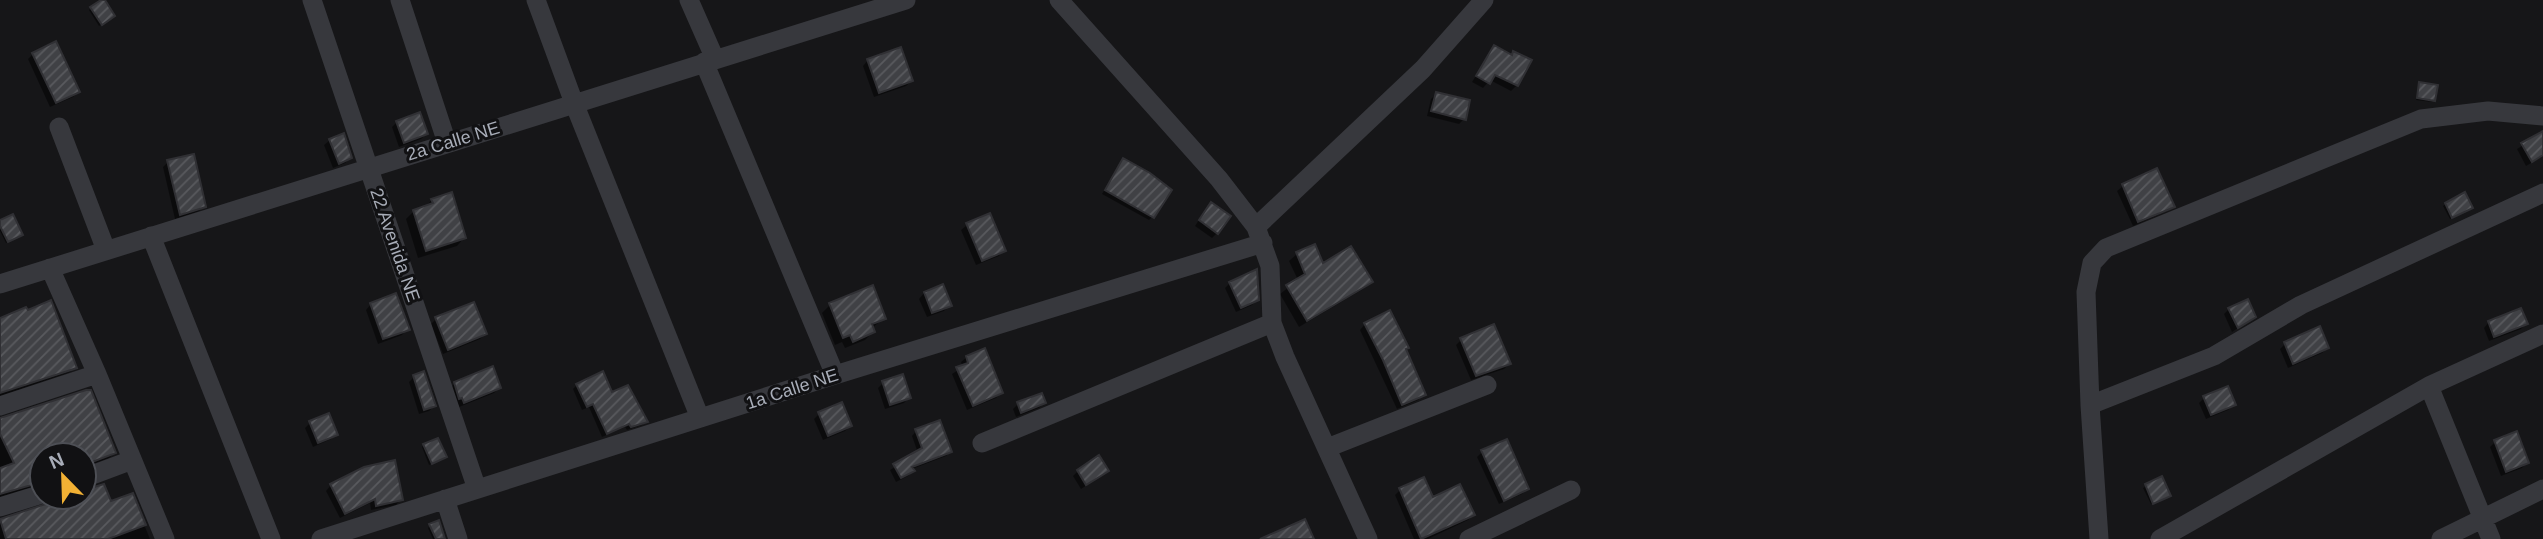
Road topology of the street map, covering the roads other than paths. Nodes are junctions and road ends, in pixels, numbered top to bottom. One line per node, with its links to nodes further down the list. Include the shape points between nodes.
1 (312, 0): 13 (street, 22 Avenida NE)
2 (400, 0): 12 (street)
3 (536, 0): 9 (street)
4 (689, 0): 8 (street)
5 (906, 0): 8 (street, 2a Calle NE)
6 (1059, 0): 15 (street, via 1219,178)
7 (1484, 0): 15 (street)
8 (709, 60): 9 (street, 2a Calle NE); 23 (street)
9 (574, 103): 12 (street, 2a Calle NE); 28 (street)
10 (2543, 116): 26 (street, via 2488,111 2421,119 2106,248 2092,263 2086,292)
11 (59, 127): 17 (street)
12 (447, 143): 13 (street, 2a Calle NE)
13 (369, 167): 16 (street, 2a Calle NE); 33 (street, 22 Avenida NE)
14 (2543, 193): 26 (street, via 2301,305 2214,356)
15 (1260, 235): 20 (street, via 1270,266); 23 (street, 1a Calle NE)
16 (151, 236): 17 (street, 2a Calle NE); 42 (street)
17 (106, 250): 18 (street, 2a Calle NE)
18 (50, 268): 19 (street, 2a Calle NE); 22 (street)
19 (0, 284)
20 (1272, 324): 29 (street); 30 (street)
21 (2543, 334): 25 (street)
22 (97, 374): 27 (street); 31 (street)
23 (835, 375): 28 (street, 1a Calle NE)
24 (1487, 385): 30 (street)
25 (2429, 386): 39 (street); 48 (street)
26 (2090, 405): 47 (street)
27 (0, 406)
28 (700, 418): 33 (street, 1a Calle NE)
29 (982, 443)
30 (1327, 448): 45 (street)
31 (132, 460): 32 (street); 41 (street)
32 (98, 473)
33 (477, 489): 37 (street, 1a Calle NE)
34 (2543, 489): 39 (street)
35 (1571, 490): 46 (street)
36 (28, 498): 38 (street)
37 (445, 499): 40 (street, 1a Calle NE); 44 (street)
38 (0, 507)
39 (2483, 519): 49 (street); 50 (street)
40 (341, 536): 43 (street, 1a Calle NE)
41 (165, 539)
42 (271, 539)
43 (321, 539)
44 (458, 539)
45 (1368, 539)
46 (1469, 539)
47 (2099, 539)
48 (2160, 539)
49 (2441, 539)
50 (2491, 539)

